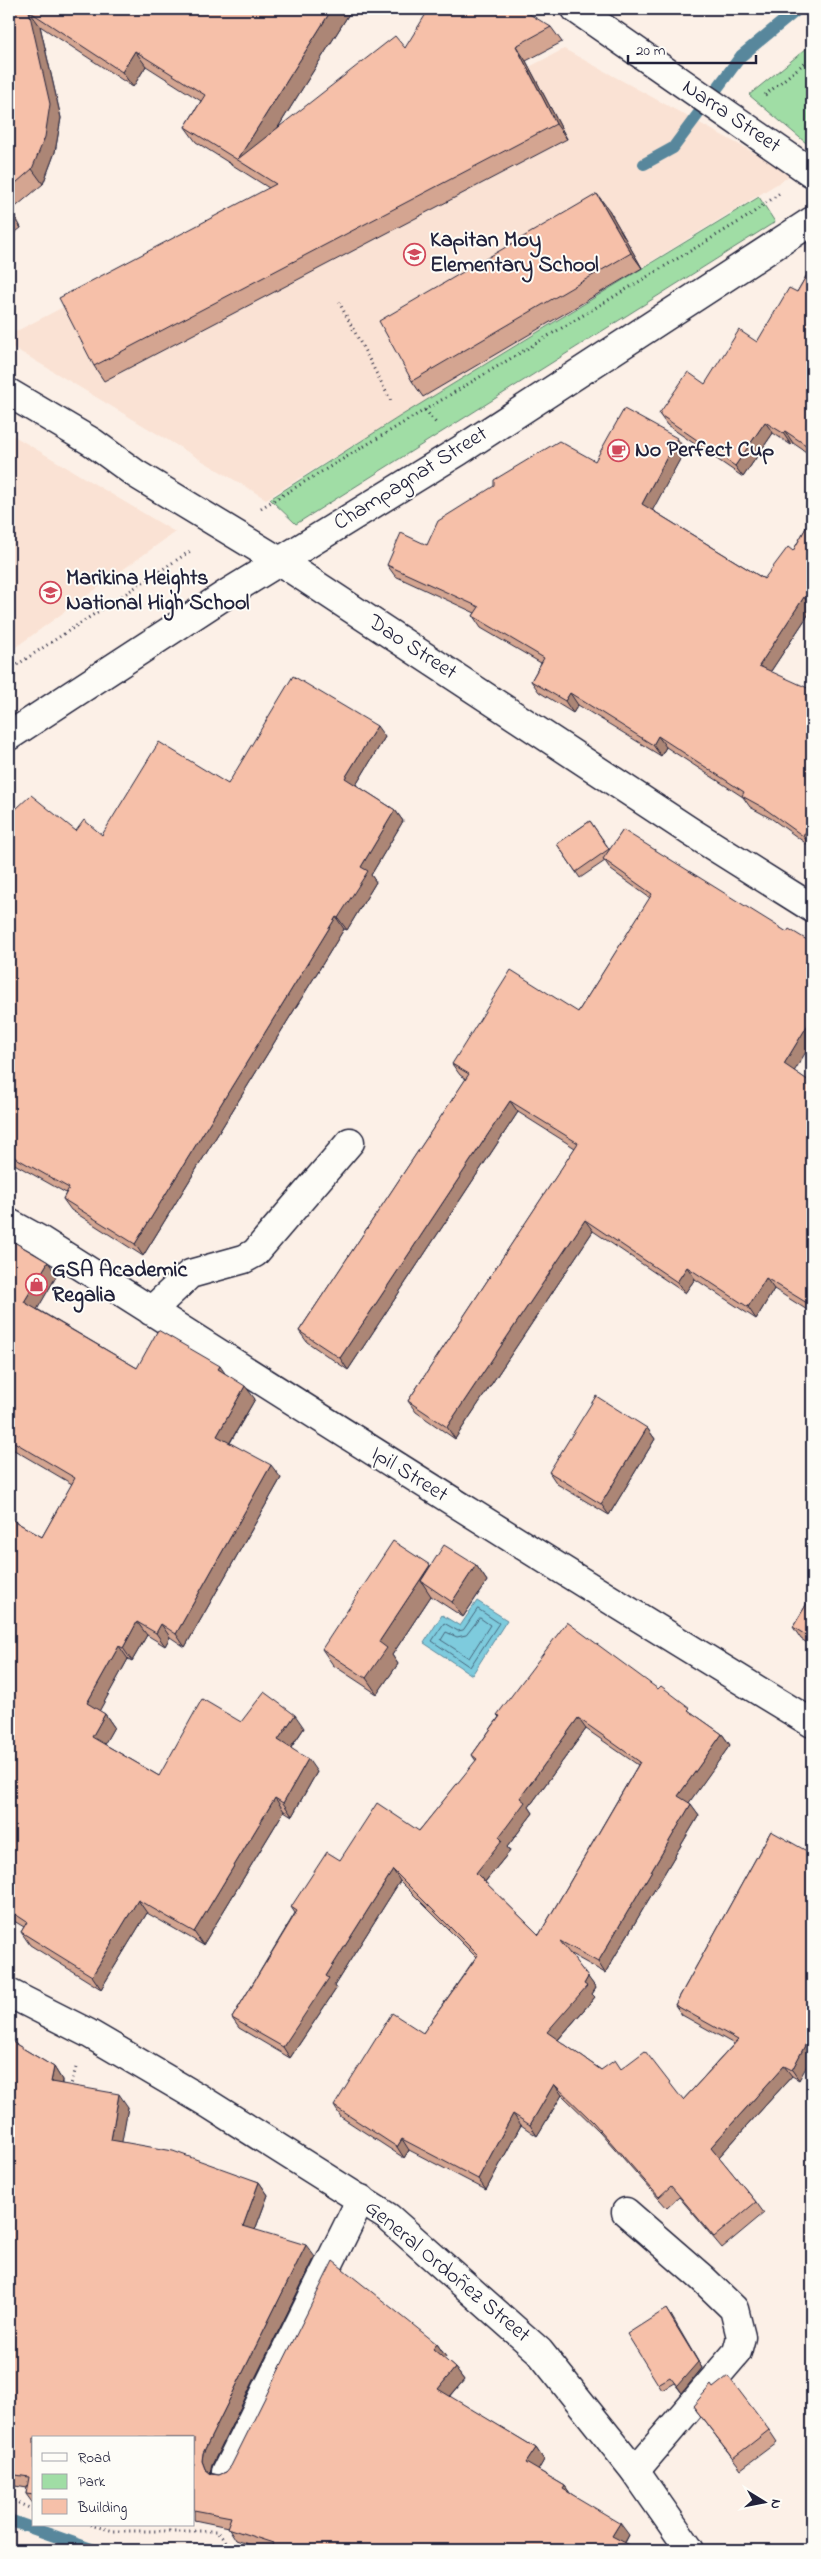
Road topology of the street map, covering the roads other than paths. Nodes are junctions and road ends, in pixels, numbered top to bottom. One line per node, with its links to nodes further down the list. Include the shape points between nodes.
1 (576, 9): 2 (street, Narra Street)
2 (811, 173)
3 (812, 221): 5 (street, Champagnat Street, via 459,451)
4 (9, 393): 5 (street, Dao Street)
5 (281, 562): 6 (street, Champagnat Street); 7 (street, Dao Street)
6 (9, 736)
7 (812, 908)
8 (350, 1142): 10 (street, via 255,1253 190,1274)
9 (9, 1223): 10 (street, Ipil Street)
10 (151, 1311): 11 (street, Ipil Street, via 361,1445)
11 (812, 1723)
12 (9, 1993): 13 (street, General Ordoñez Street, via 88,2033 204,2101)
13 (360, 2199): 15 (street, General Ordoñez Street, via 388,2217 539,2351); 16 (street)
14 (626, 2212): 15 (street, via 734,2309 741,2336 737,2352)
15 (635, 2471): 17 (street, General Ordoñez Street)
16 (226, 2472)
17 (690, 2550)

